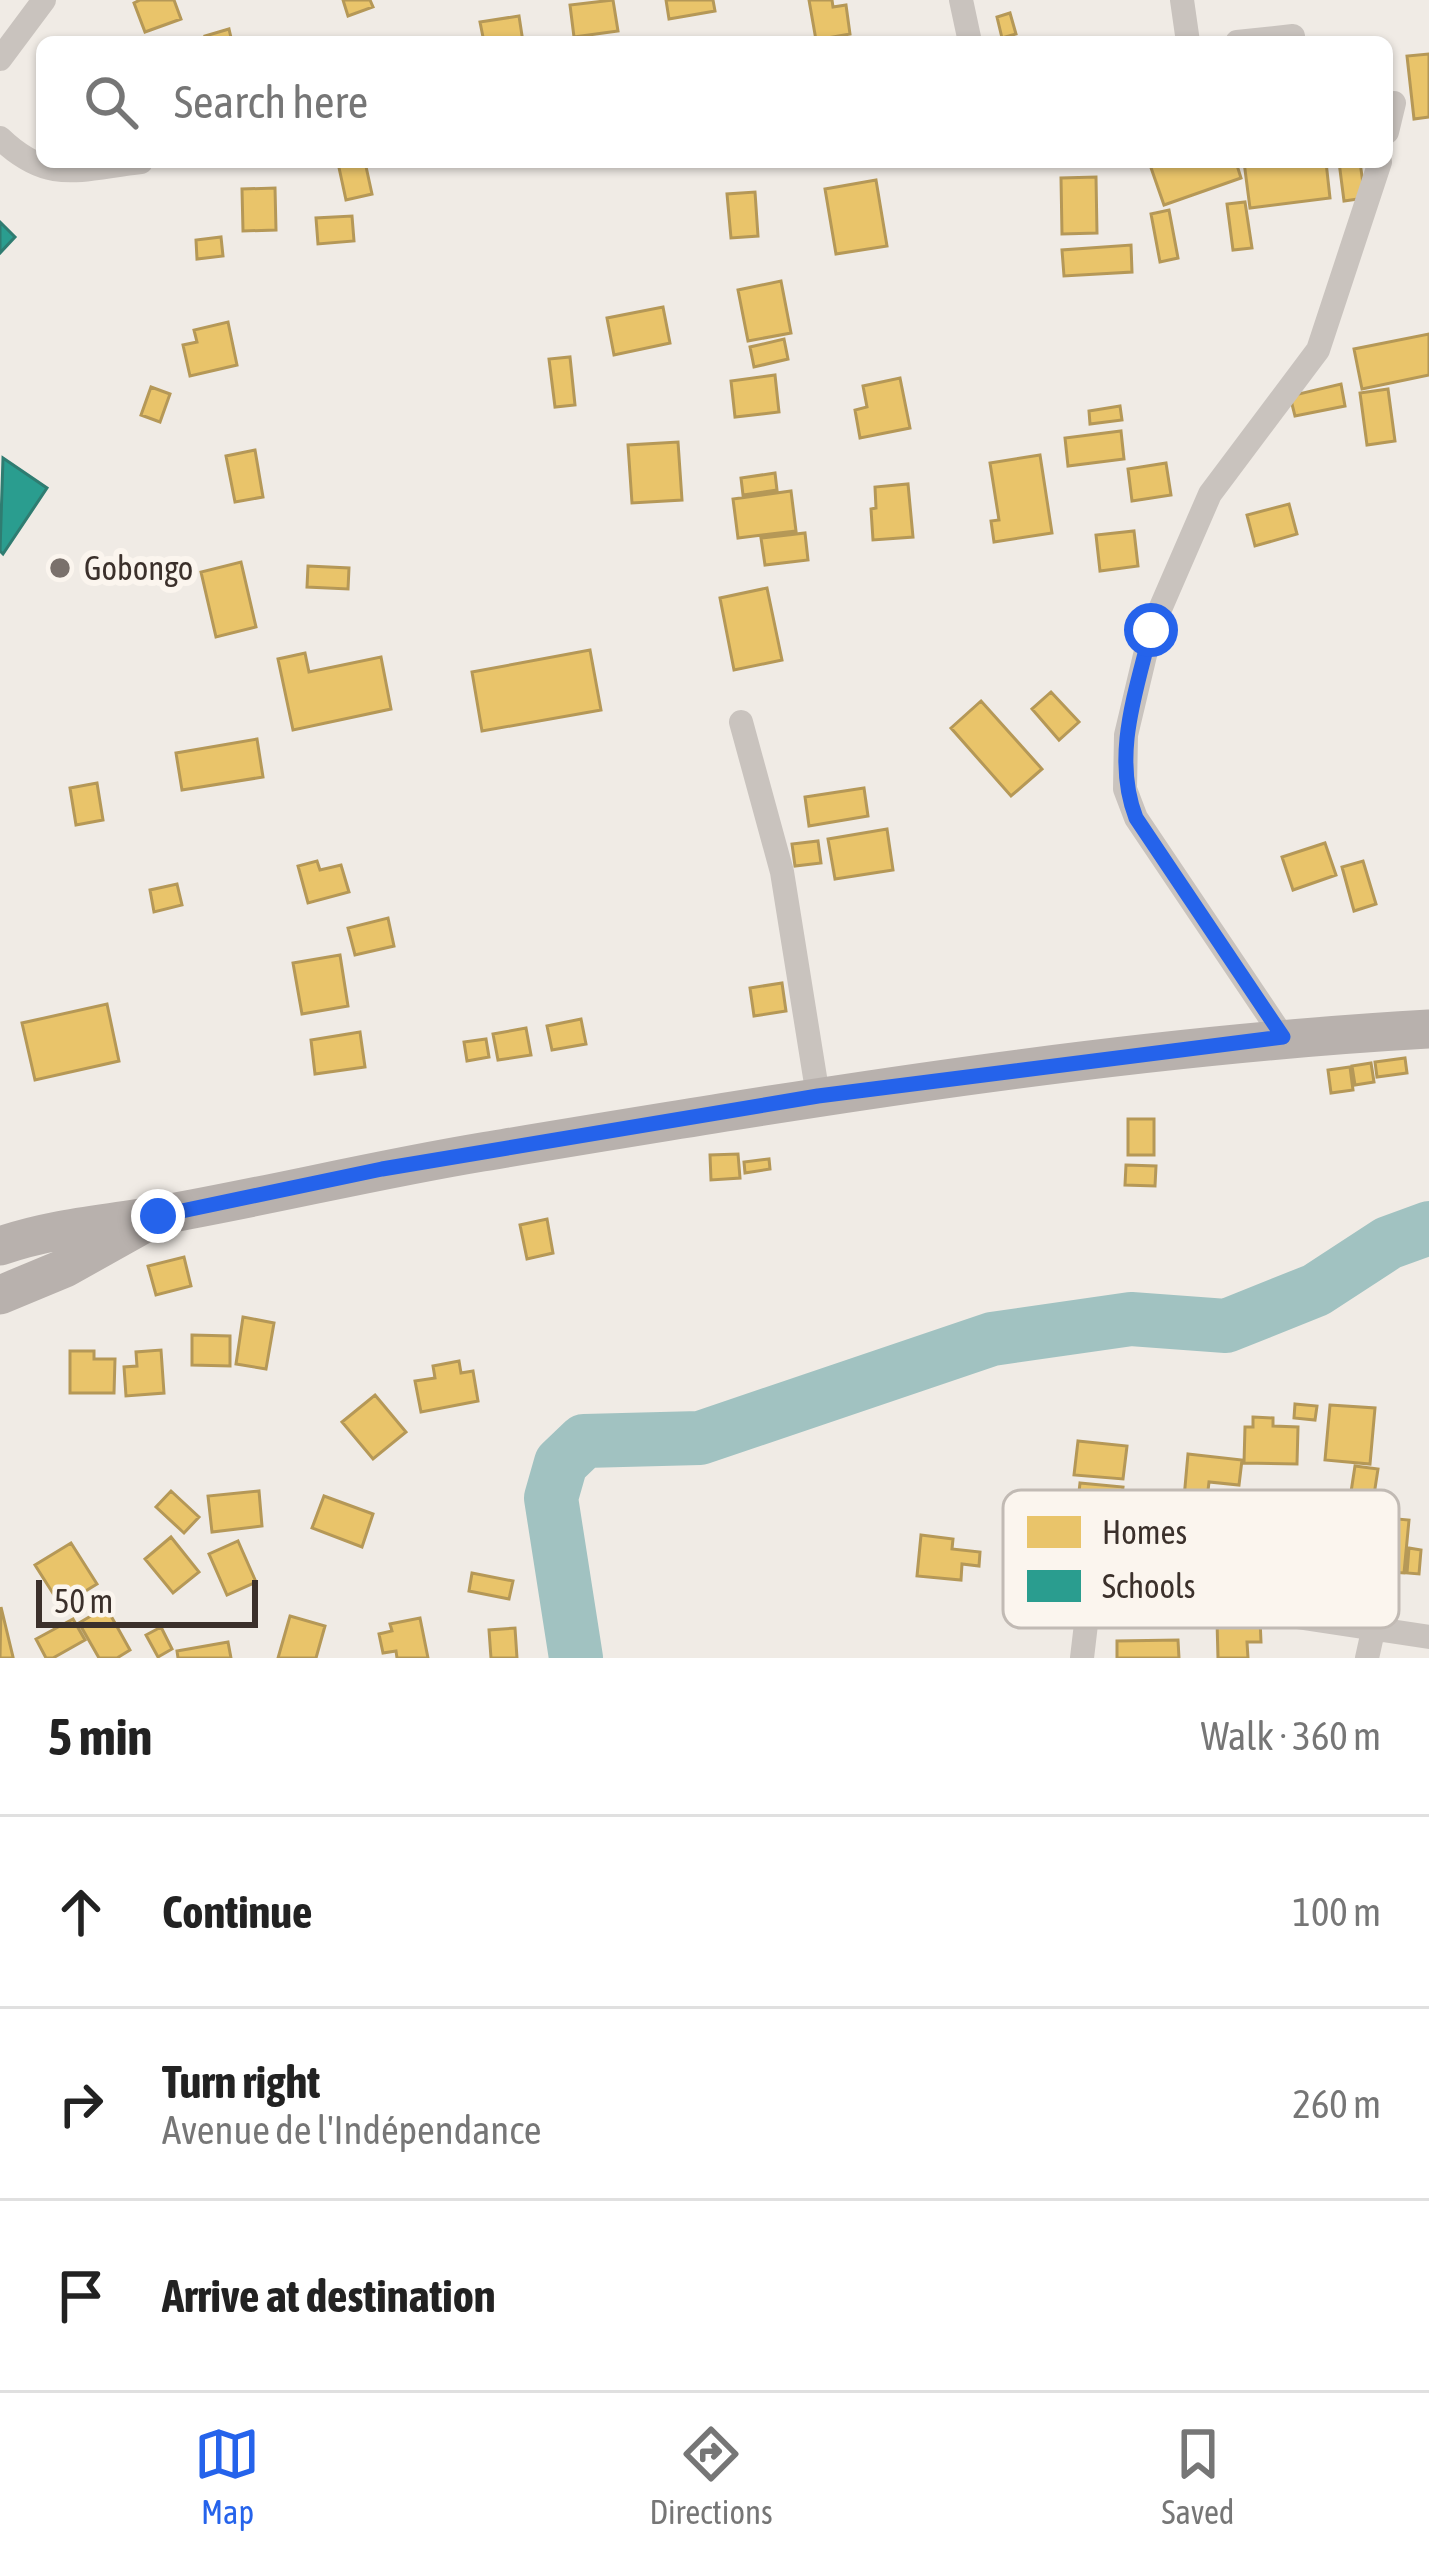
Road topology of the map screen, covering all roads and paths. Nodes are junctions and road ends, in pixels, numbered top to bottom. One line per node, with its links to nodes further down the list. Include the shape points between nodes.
1 (44, 0): 6 (street)
2 (961, 0): 4 (street)
3 (1182, 0): 5 (street)
4 (969, 36)
5 (1187, 36)
6 (0, 59)
7 (1394, 103): 8 (street)
8 (1393, 107)
9 (0, 138): 10 (street)
10 (36, 164)
11 (50, 168): 12 (street)
12 (86, 168)
13 (1378, 168): 16 (street, via 1318,350 1210,494 1151,630 1126,735 1125,789 1136,818)
14 (741, 722): 17 (street, via 782,872)
15 (1429, 1029): 16 (main road)
16 (1283, 1037): 17 (main road)
17 (818, 1096): 18 (main road, via 382,1169)
18 (158, 1216): 19 (main road, via 46,1230); 20 (main road)
19 (0, 1246)
20 (0, 1295)
21 (1086, 1628): 25 (street)
22 (1354, 1628): 23 (street)
23 (1373, 1631): 24 (street); 26 (street)
24 (1429, 1637)
25 (1082, 1658)
26 (1367, 1658)

